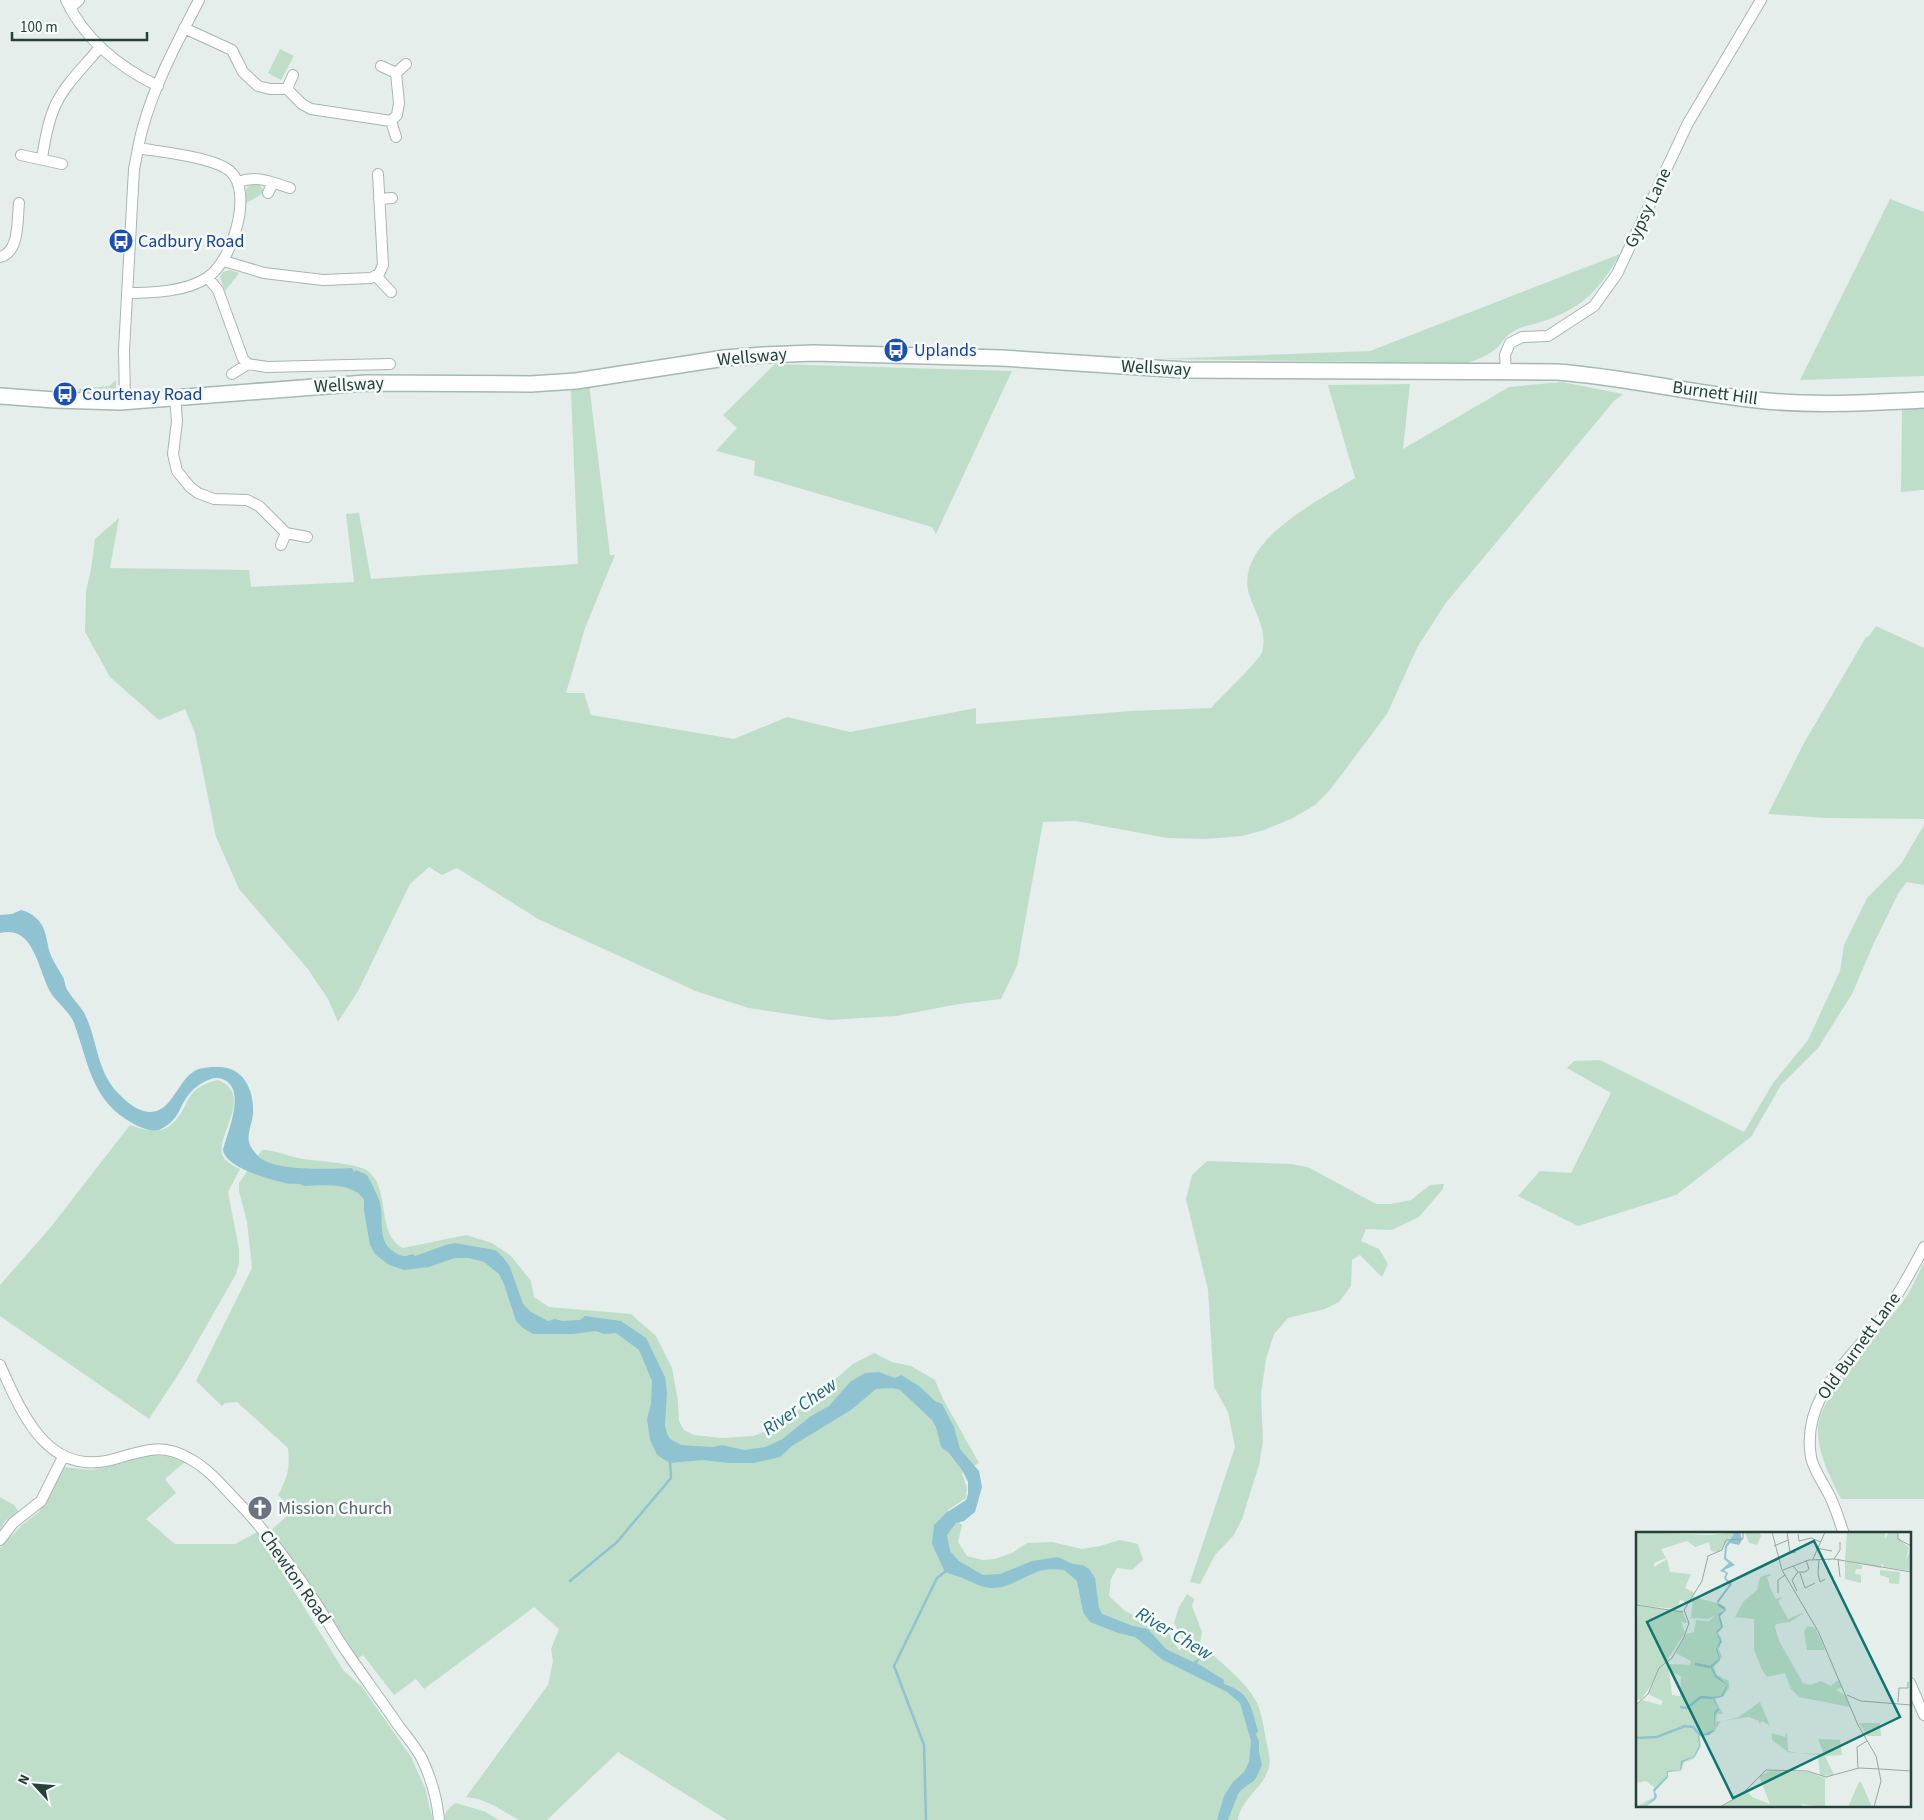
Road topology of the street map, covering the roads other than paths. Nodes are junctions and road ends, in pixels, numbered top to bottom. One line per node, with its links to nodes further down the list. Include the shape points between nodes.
1 (79, 0): 4 (street)
2 (198, 0): 5 (street)
3 (1761, 0): 35 (street, Gypsy Lane, via 1688,123 1617,274 1594,306 1569,323 1548,336 1522,338 1510,343 1505,355)
4 (68, 4): 6 (street)
5 (184, 28): 11 (street); 12 (street, via 232,50 243,72 258,86)
6 (100, 48): 11 (street, via 135,75); 17 (street, via 56,106 46,132)
7 (406, 64): 9 (street)
8 (381, 66): 9 (street)
9 (396, 73): 13 (street, via 399,103 397,115)
10 (293, 75): 12 (street)
11 (158, 86): 15 (street)
12 (287, 89): 13 (street, via 312,109)
13 (390, 121): 14 (street)
14 (396, 137)
15 (138, 148): 20 (street, via 217,164 232,172); 32 (street)
16 (21, 154): 17 (street)
17 (42, 158): 18 (street)
18 (62, 164)
19 (378, 174): 25 (street)
20 (238, 182): 21 (street, via 253,178); 28 (street, via 238,223)
21 (273, 182): 22 (street); 23 (street)
22 (290, 188)
23 (268, 193)
24 (392, 198): 25 (street)
25 (379, 199): 29 (street, via 383,265)
26 (19, 203): 27 (street, via 14,245)
27 (0, 257)
28 (224, 261): 29 (street, via 264,273 304,279 343,280); 30 (street)
29 (376, 276): 31 (street)
30 (208, 278): 32 (street, via 172,290); 33 (street, via 218,290 243,359)
31 (391, 292)
32 (126, 293): 40 (street)
33 (248, 364): 34 (street); 36 (street)
34 (390, 364)
35 (1506, 372): 38 (main road, Wellsway, via 1185,370 1002,358 813,353 725,358 576,381 479,385 366,383); 39 (main road, Burnett Hill, via 1601,375 1765,401)
36 (232, 374)
37 (0, 396): 40 (main road, Wellsway)
38 (175, 397): 40 (main road, Wellsway); 41 (street, via 177,421 173,454 174,464 182,478 198,493 214,499 253,503)
39 (1924, 400)
40 (125, 401)
41 (286, 532): 42 (street); 43 (street)
42 (307, 537)
43 (281, 545)
44 (1924, 1246): 47 (street, Old Burnett Lane, via 1903,1286 1881,1319 1824,1388 1814,1411 1811,1458)
45 (0, 1365): 46 (street, Chewton Road, via 27,1420 37,1434)
46 (63, 1457): 48 (street, via 41,1501 13,1523); 51 (street, Chewton Road, via 102,1463 151,1448 186,1456 213,1476 250,1514 286,1560 421,1757 438,1802)
47 (1843, 1532)
48 (0, 1540)
49 (1912, 1688): 50 (street)
50 (1924, 1715)
51 (439, 1820)

